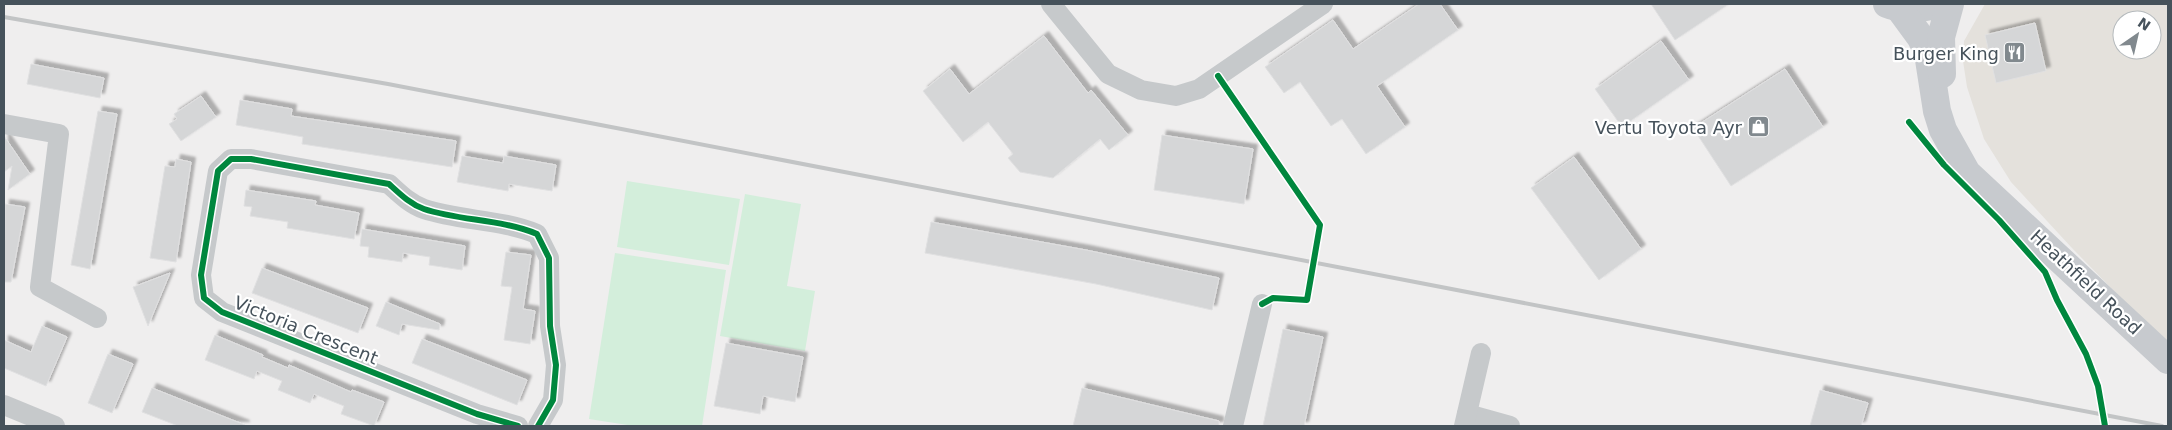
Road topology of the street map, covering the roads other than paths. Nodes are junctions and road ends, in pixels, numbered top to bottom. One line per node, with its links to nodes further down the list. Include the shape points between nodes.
1 (1051, 4): 2 (street, via 1108,74 1141,90 1176,96 1199,88)
2 (1323, 4)
3 (1938, 4): 5 (main road, via 1918,9)
4 (1950, 4): 7 (main road, Heathfield Road, via 1941,37 1948,105 1978,168)
5 (1893, 6): 7 (main road, Heathfield Road, via 1921,38 1928,53 1937,111 1952,148 1966,173)
6 (4, 124): 9 (street, via 60,134 40,287)
7 (2003, 206): 11 (main road, Heathfield Road)
8 (1262, 304): 18 (street)
9 (97, 318)
10 (1481, 353): 14 (street)
11 (2168, 360)
12 (4, 405): 15 (street)
13 (474, 420): 16 (street, Victoria Crescent); 17 (street, Victoria Crescent, via 222,312 204,298 203,254 218,171 231,159 251,159 390,184 405,199 424,209 520,227 538,234 548,258 550,326 556,365 553,400)
14 (1465, 420): 19 (street)
15 (55, 426)
16 (518, 426)
17 (538, 426)
18 (1233, 426)
19 (1510, 426)

